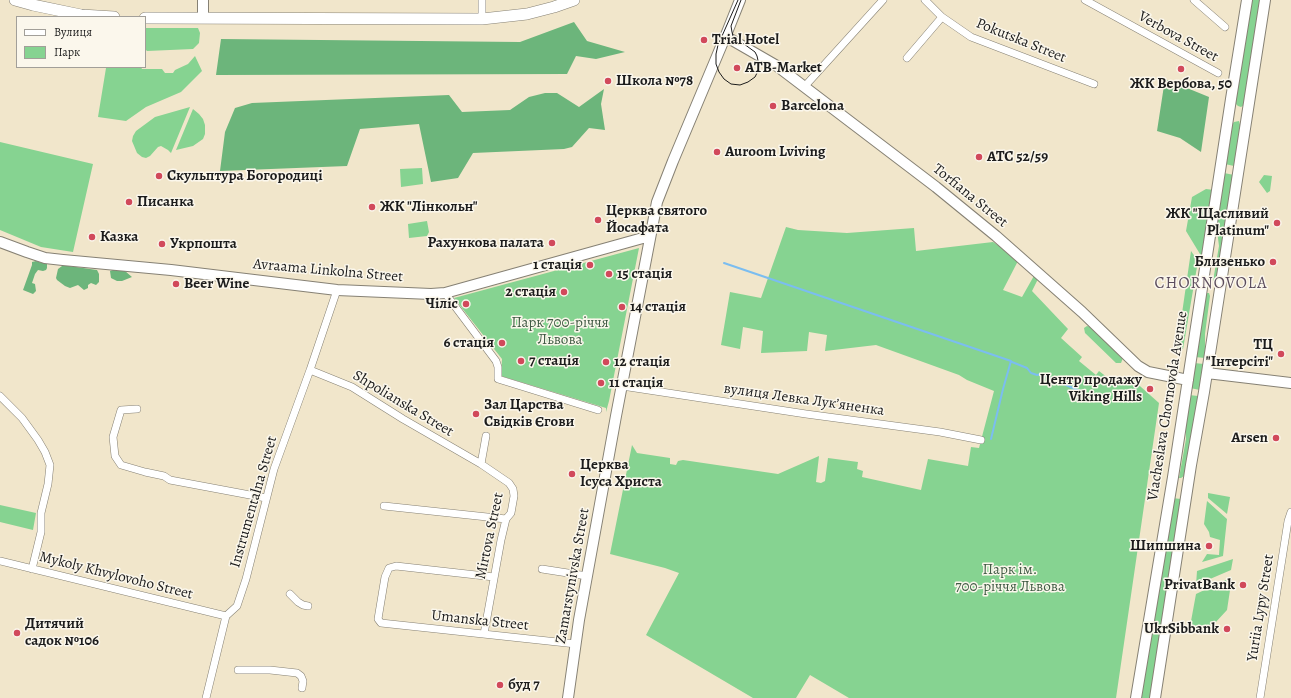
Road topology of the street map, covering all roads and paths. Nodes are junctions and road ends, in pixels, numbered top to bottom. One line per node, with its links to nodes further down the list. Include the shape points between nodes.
1 (15, 0): 13 (main road, via 81,15)
2 (203, 0): 16 (main road)
3 (482, 0): 17 (street)
4 (574, 0): 12 (main road)
5 (740, 0): 19 (main road, Zamarstynivska Street)
6 (884, 0): 23 (street)
7 (925, 0): 14 (street, Pokutska Street)
8 (1085, 0): 21 (street, Verbova Street)
9 (1194, 0): 18 (street)
10 (1248, 0): 24 (main road, Viacheslava Chornovola Avenue)
11 (1265, 0): 25 (main road)
12 (553, 4): 17 (main road, via 527,14)
13 (98, 16)
14 (942, 17): 20 (street); 22 (street, Pokutska Street, via 971,37)
15 (146, 18): 16 (main road)
16 (203, 18): 17 (main road)
17 (482, 19)
18 (1225, 27)
19 (726, 36): 23 (main road, Torfiana Street); 28 (main road, Zamarstynivska Street, via 664,183)
20 (907, 58)
21 (1218, 73)
22 (1094, 84)
23 (806, 86): 36 (main road, Torfiana Street, via 996,236 1082,312 1138,366 1148,372)
24 (1231, 99): 25 (main road, via 1238,110); 26 (main road, Viacheslava Chornovola Avenue)
25 (1248, 105): 27 (main road)
26 (1228, 121): 27 (main road, via 1235,115 1242,118); 30 (main road, Viacheslava Chornovola Avenue)
27 (1245, 123): 31 (main road)
28 (650, 236): 33 (main road, Avraama Linkolna Street); 38 (main road, Zamarstynivska Street)
29 (0, 242): 32 (main road, Avraama Linkolna Street, via 45,258)
30 (1202, 285): 31 (main road); 36 (main road, Viacheslava Chornovola Avenue)
31 (1220, 289): 35 (main road)
32 (337, 290): 33 (main road, Avraama Linkolna Street); 34 (street, Instrumentalna Street)
33 (445, 293): 41 (street, via 496,361 498,379)
34 (310, 370): 44 (street, Shpolianska Street, via 352,387); 47 (street, Instrumentalna Street)
35 (1206, 372): 37 (main road); 46 (main road)
36 (1188, 380): 45 (main road, Viacheslava Chornovola Avenue)
37 (1291, 383)
38 (622, 386): 43 (street, вулиця Левка Лукʼяненка); 54 (main road, Zamarstynivska Street)
39 (0, 396): 52 (street, via 22,418 38,440 50,465 41,513 41,532)
40 (137, 409): 47 (street, via 121,410 113,437 115,456 121,465 164,476 170,480)
41 (598, 410)
42 (486, 436): 44 (street)
43 (981, 440)
44 (480, 464): 50 (street, Mirtova Street, via 510,483 513,489 514,501 510,515)
45 (1173, 477): 46 (main road, via 1181,482); 65 (main road, Viacheslava Chornovola Avenue)
46 (1188, 481): 66 (main road)
47 (266, 498): 58 (street, Instrumentalna Street, via 237,606)
48 (384, 506): 50 (street)
49 (1291, 512): 67 (street, Yuriia Lypy Street)
50 (506, 519): 55 (street, Mirtova Street)
51 (0, 561): 52 (street, Mykoly Khvylovoho Street)
52 (32, 569): 58 (street, Mykoly Khvylovoho Street)
53 (542, 569): 54 (street)
54 (587, 576): 60 (main road, Zamarstynivska Street)
55 (494, 577): 59 (street, Mirtova Street); 59 (street, Umanska Street, via 396,566 388,568 384,577 378,619 381,623)
56 (290, 594): 57 (street, via 298,602)
57 (308, 606)
58 (226, 616): 63 (street, Instrumentalna Street)
59 (484, 634): 60 (street, Umanska Street)
60 (576, 644): 64 (main road, Zamarstynivska Street)
61 (238, 670): 62 (street, via 297,673 303,681)
62 (302, 688)
63 (206, 698)
64 (568, 698)
65 (1136, 698)
66 (1155, 698)
67 (1260, 698)

